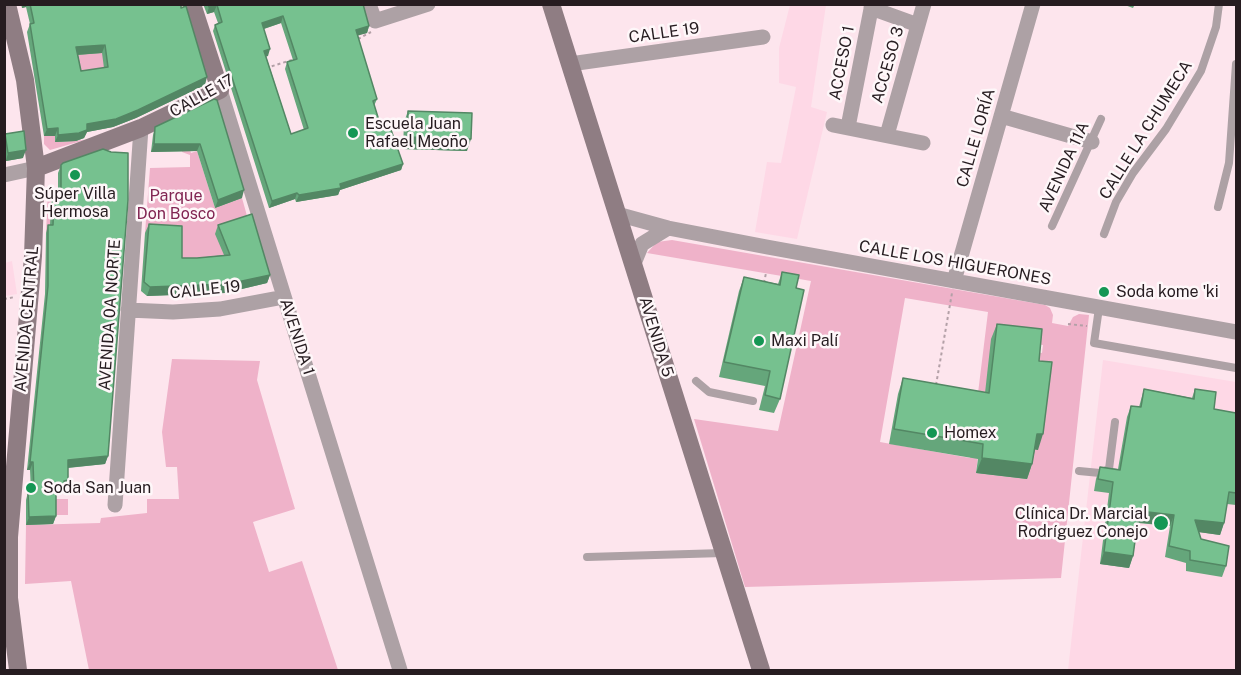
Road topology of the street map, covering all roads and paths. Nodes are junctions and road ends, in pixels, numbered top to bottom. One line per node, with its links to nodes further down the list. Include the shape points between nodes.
1 (7, 4): 25 (main road, AVENIDA CENTRAL, via 25,80)
2 (192, 4): 18 (main road, AVENIDA 1)
3 (369, 4): 10 (street)
4 (428, 4): 10 (street)
5 (551, 4): 15 (main road, AVENIDA 5)
6 (924, 4): 11 (street, ACCESO 3)
7 (1033, 4): 19 (street, CALLE LORÍA)
8 (1219, 4): 32 (lane, CALLE LA CHUMECA, via 1216,27 1201,71 1166,129 1133,173)
9 (871, 6): 11 (street); 22 (street, ACCESO 1, via 840,126)
10 (375, 21): 13 (path, via 370,35)
11 (918, 26): 22 (street, ACCESO 3)
12 (763, 37): 15 (street, CALLE 19)
13 (348, 42)
14 (304, 56): 17 (path)
15 (570, 64): 28 (main road, AVENIDA 5)
16 (1236, 64): 27 (lane, via 1229,163)
17 (260, 70)
18 (220, 90): 21 (main road, CALLE 17); 37 (street, AVENIDA 1)
19 (1001, 116): 23 (street); 35 (street, CALLE LORÍA)
20 (1101, 119): 23 (lane, AVENIDA 11A)
21 (141, 128): 25 (main road, CALLE 17); 39 (street, AVENIDA 0A NORTE)
22 (887, 135): 24 (street)
23 (1092, 142): 29 (lane, AVENIDA 11A)
24 (923, 143)
25 (36, 168): 26 (street, CALLE 17); 49 (main road, AVENIDA CENTRAL, via 33,256)
26 (4, 175)
27 (1218, 207)
28 (617, 213): 30 (street, CALLE LOS HIGUERONES); 31 (main road, AVENIDA 5)
29 (1052, 226)
30 (668, 228): 31 (street, CALLE LOS HIGUERONES); 33 (street, via 642,244); 35 (street, CALLE LOS HIGUERONES)
31 (622, 231): 33 (main road, AVENIDA 5)
32 (1104, 234)
33 (633, 266): 50 (main road, AVENIDA 5)
34 (766, 273): 36 (path)
35 (954, 281): 38 (street, CALLE LOS HIGUERONES); 44 (path)
36 (764, 284)
37 (284, 297): 39 (street, CALLE 19, via 220,309); 53 (street, AVENIDA 1)
38 (1099, 308): 42 (street, CALLE LOS HIGUERONES); 43 (lane, via 1094,343)
39 (128, 310): 48 (street, AVENIDA 0A NORTE)
40 (1068, 324): 41 (path)
41 (1086, 326)
42 (1236, 332)
43 (1236, 368)
44 (934, 391)
45 (754, 399): 45 (lane, via 709,392 696,381 709,387)
46 (1115, 422): 47 (lane, via 1109,469 1100,473)
47 (1079, 471)
48 (116, 505)
49 (7, 537): 52 (main road, AVENIDA CENTRAL)
50 (724, 553): 51 (lane); 54 (main road, AVENIDA 5)
51 (587, 557)
52 (18, 670)
53 (400, 670)
54 (761, 670)

